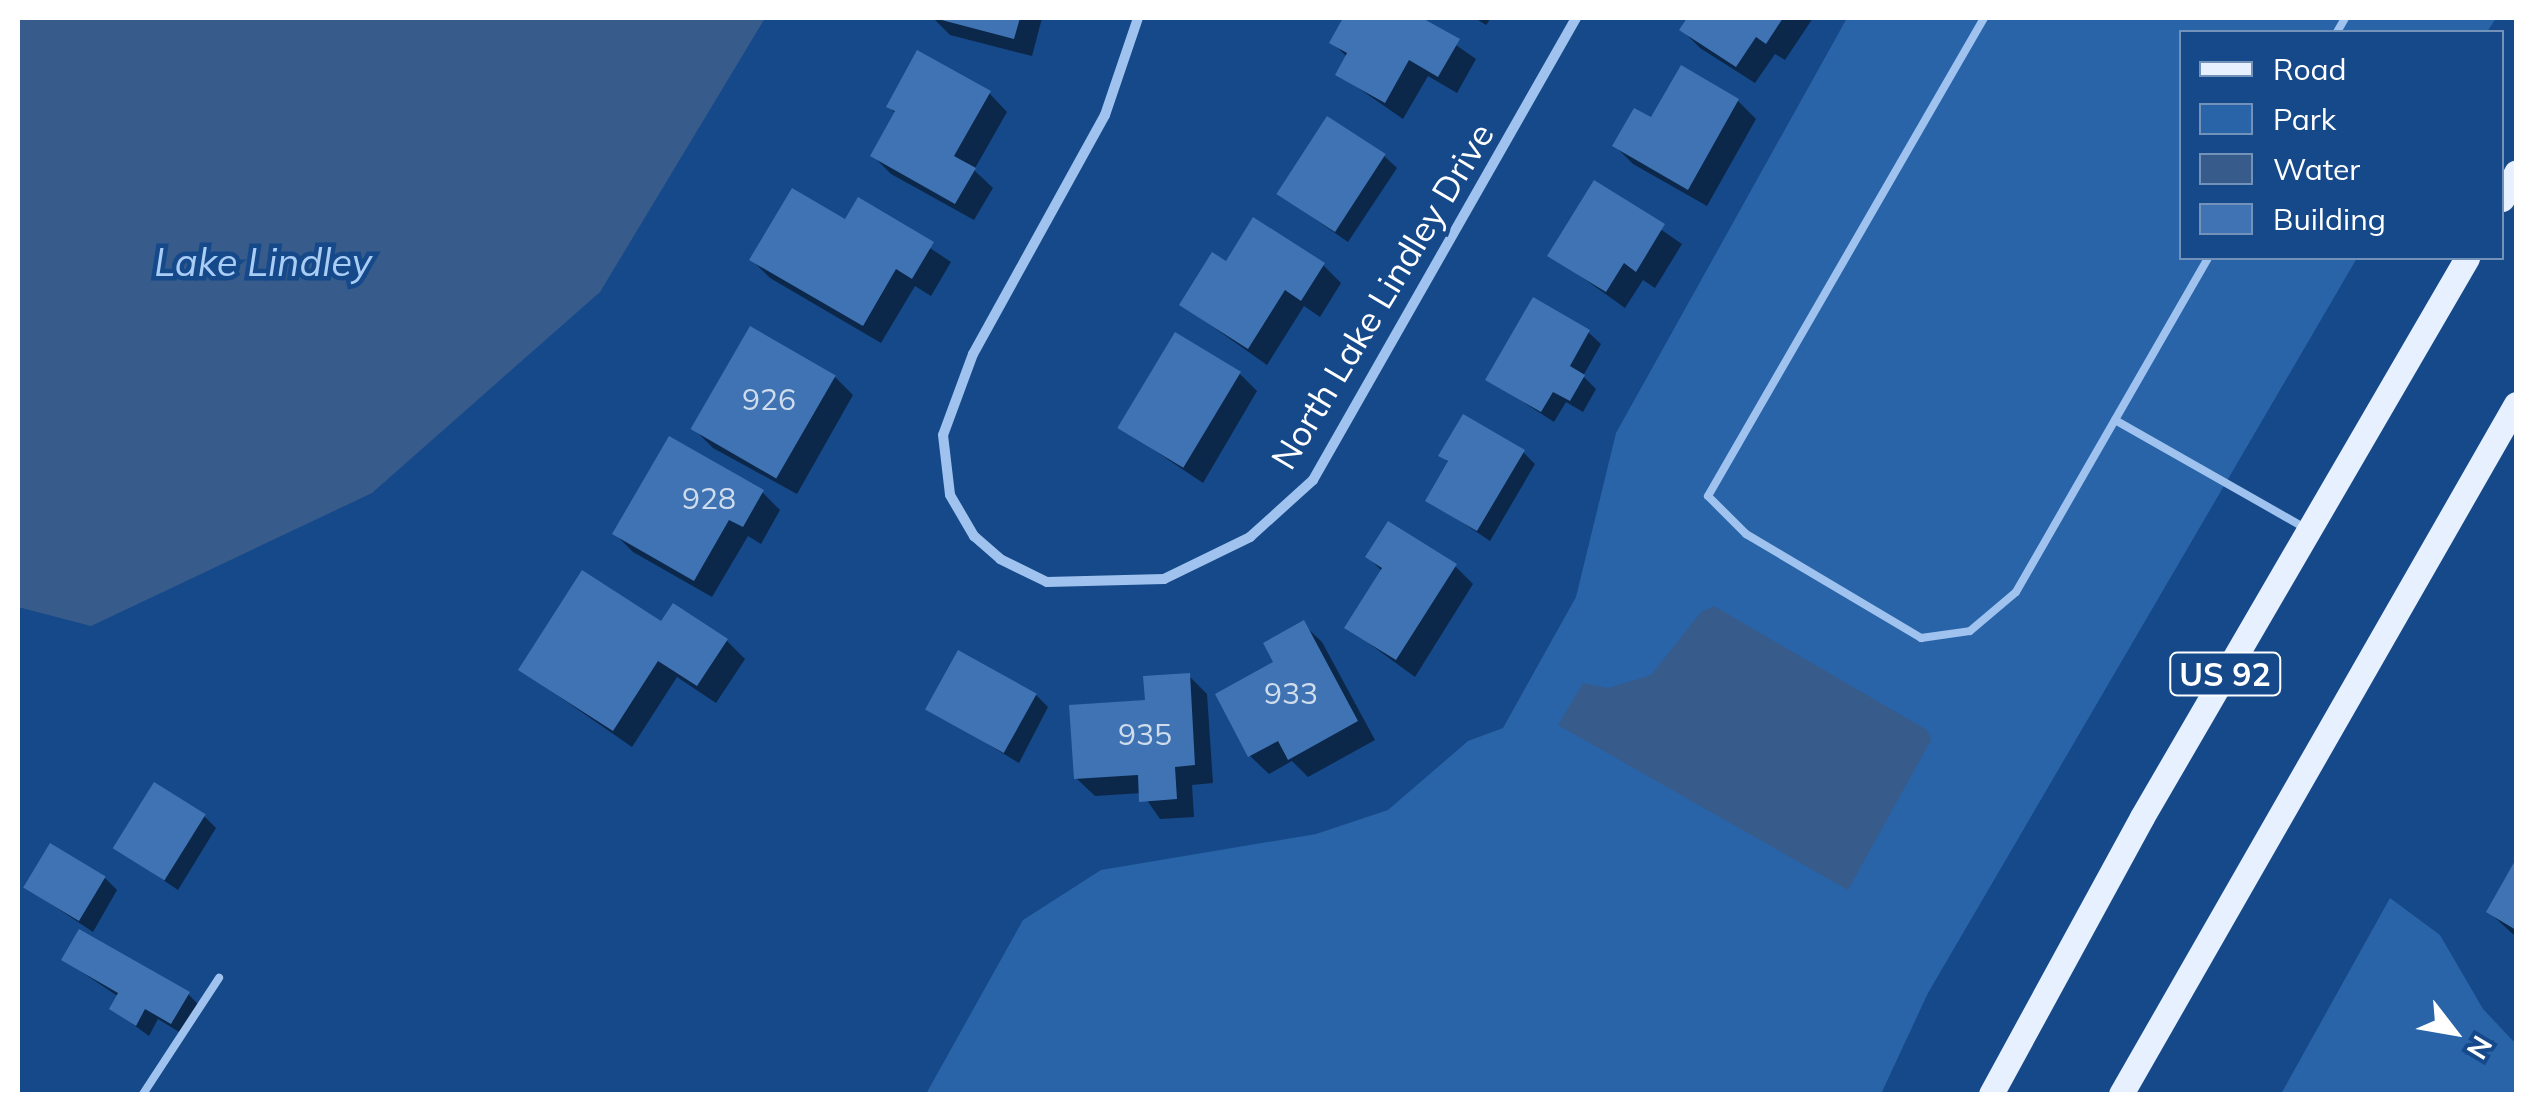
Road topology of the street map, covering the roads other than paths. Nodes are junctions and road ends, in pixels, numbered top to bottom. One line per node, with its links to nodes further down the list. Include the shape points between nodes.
1 (1138, 18): 2 (street, North Lake Lindley Drive, via 1105,115 973,354 942,436 950,496 974,536 1000,559 1047,582 1164,579 1250,537 1313,480)
2 (1576, 18)
3 (1984, 18): 9 (lane, via 1708,496 1746,534 1921,638 1970,631 2016,592)
4 (2516, 173): 5 (main road)
5 (2504, 195)
6 (2207, 260): 9 (lane)
7 (2467, 260): 10 (main road, US 92)
8 (2516, 404): 14 (main road)
9 (2115, 420): 10 (lane)
10 (2309, 530): 13 (main road, US 92)
11 (219, 978): 12 (lane)
12 (143, 1094)
13 (1990, 1094)
14 (2121, 1094)

